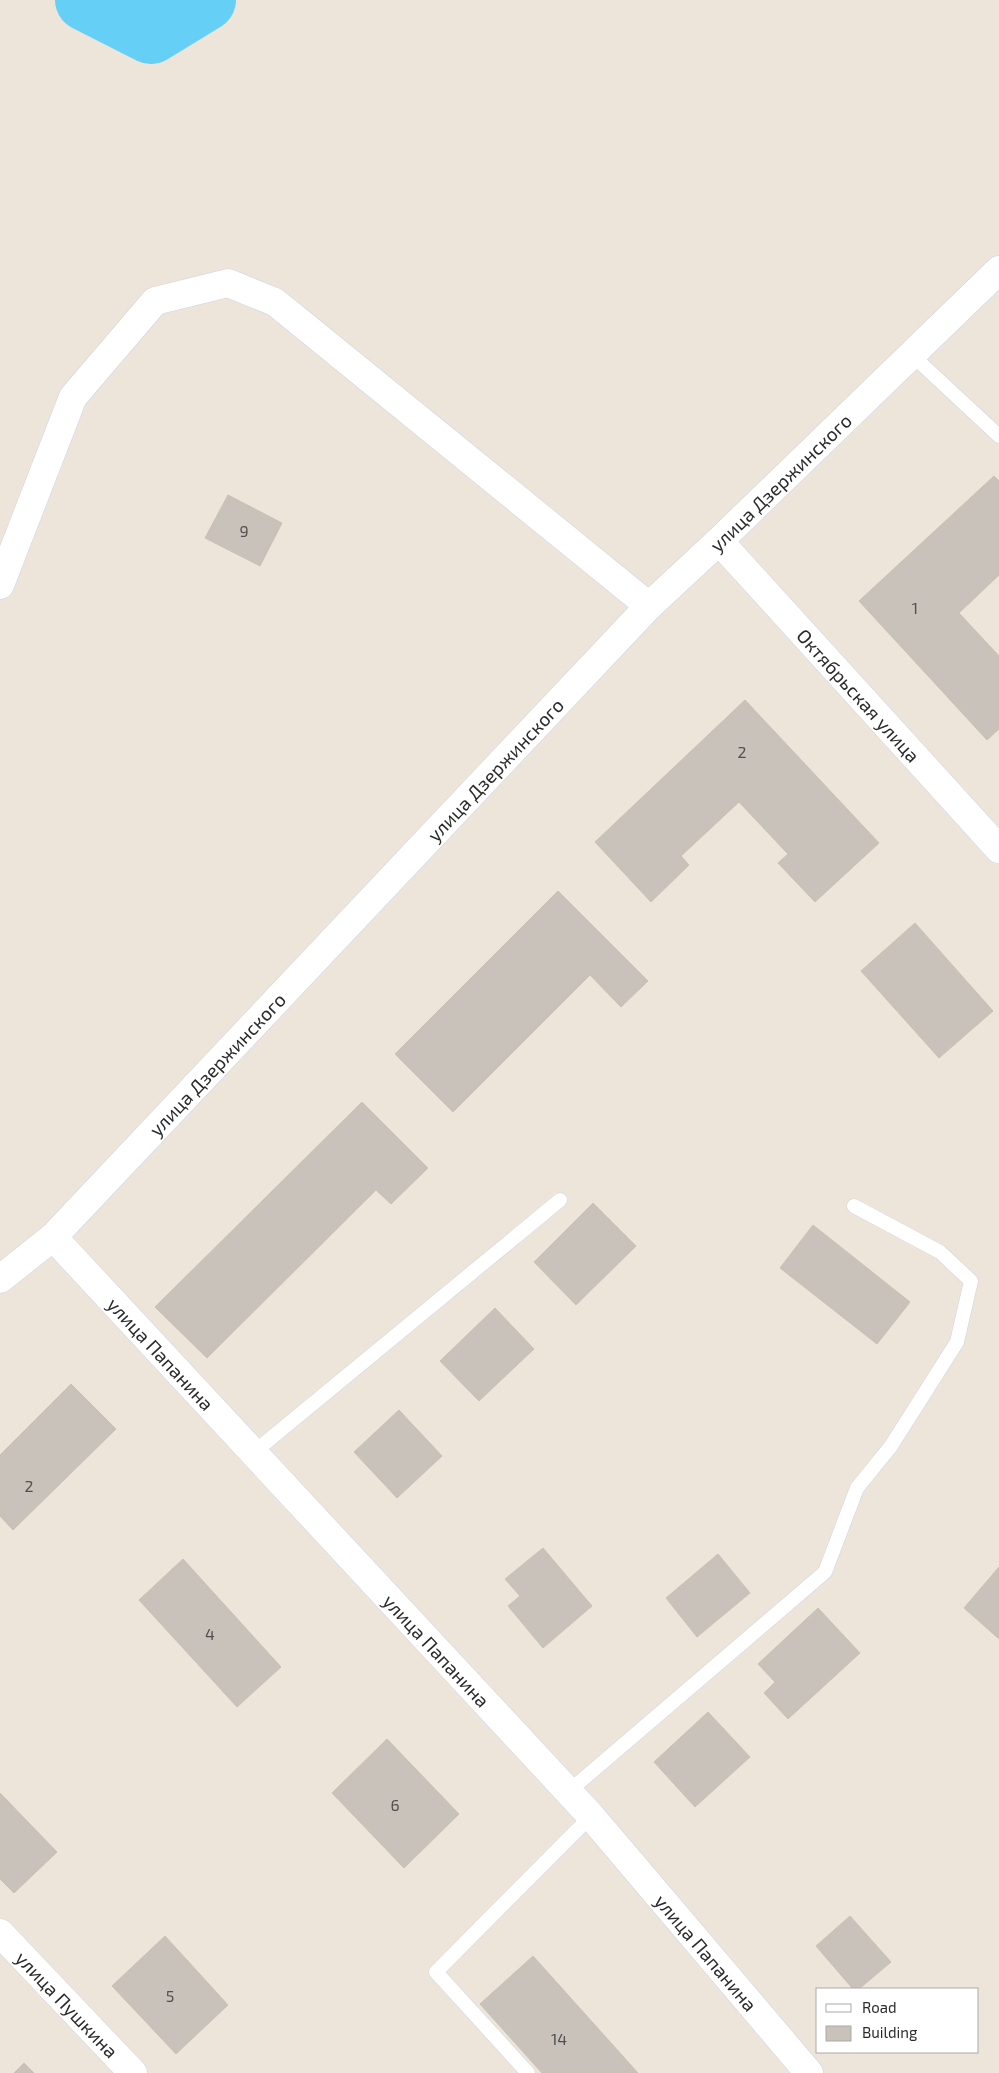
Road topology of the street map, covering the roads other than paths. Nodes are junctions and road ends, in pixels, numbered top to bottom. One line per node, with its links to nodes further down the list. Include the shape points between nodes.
1 (999, 270): 2 (street, улица Дзержинского)
2 (912, 356): 3 (lane); 4 (street, улица Дзержинского)
3 (999, 436)
4 (719, 541): 6 (street, улица Дзержинского); 7 (street, Октябрьская улица)
5 (0, 585): 6 (street, via 73,397 155,301 228,283 275,302)
6 (649, 606): 10 (street, улица Дзержинского)
7 (999, 849)
8 (560, 1200): 12 (lane)
9 (854, 1206): 13 (lane, via 940,1252 971,1281 957,1342 891,1446 856,1488 825,1572)
10 (53, 1237): 11 (street, улица Дзержинского); 12 (street, улица Папанина)
11 (0, 1279)
12 (253, 1453): 13 (street, улица Папанина)
13 (568, 1792): 14 (street, улица Папанина)
14 (590, 1816): 17 (lane, via 436,1972); 18 (street, улица Папанина)
15 (0, 1934): 16 (street, улица Пушкина)
16 (134, 2073)
17 (528, 2073)
18 (809, 2073)

